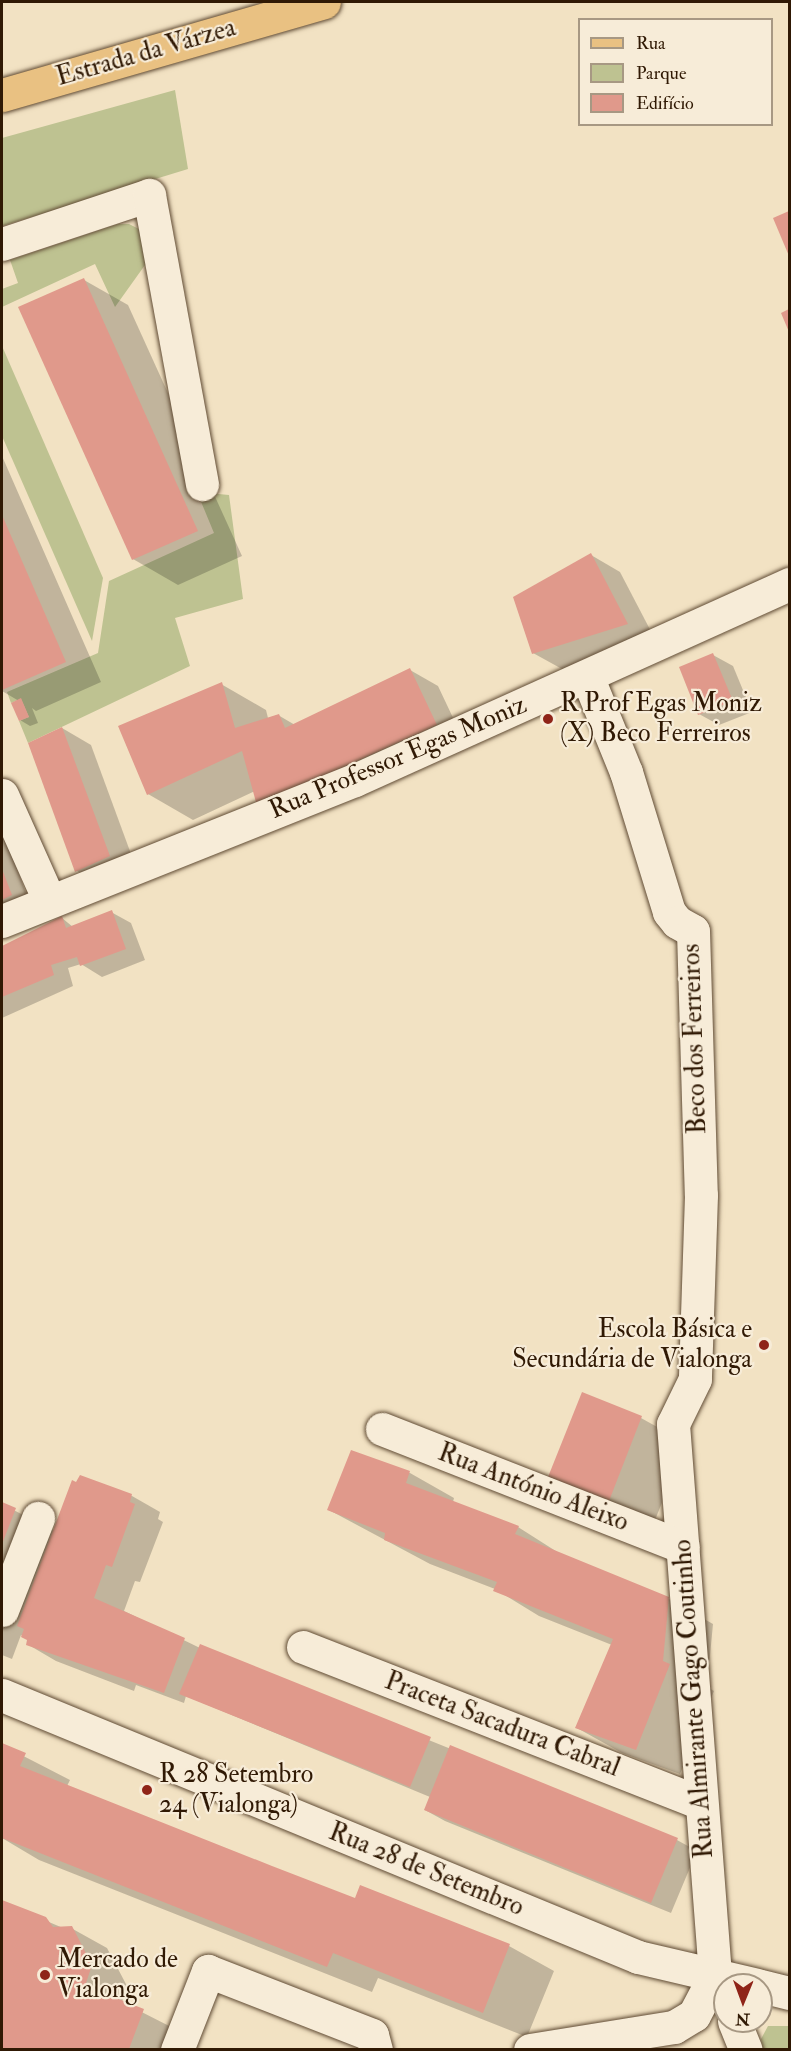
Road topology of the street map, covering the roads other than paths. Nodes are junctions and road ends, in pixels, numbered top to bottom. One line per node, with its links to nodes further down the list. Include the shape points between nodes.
1 (324, 2): 2 (main road, Estrada da Várzea)
2 (2, 95)
3 (2, 244): 4 (street, via 149,195)
4 (202, 484)
5 (789, 584): 6 (street, Rua Professor Egas Moniz)
6 (587, 676): 8 (street, Rua Professor Egas Moniz, via 355,780); 10 (street, Beco dos Ferreiros, via 626,772 669,912 693,931 701,1195 695,1379)
7 (2, 795): 8 (street)
8 (49, 900): 9 (street, Rua Professor Egas Moniz)
9 (2, 921)
10 (673, 1424): 13 (street, Rua Almirante Gago Coutinho)
11 (382, 1430): 13 (street, Rua António Aleixo)
12 (38, 1518): 14 (street)
13 (683, 1547): 17 (street, Rua Almirante Gago Coutinho)
14 (2, 1610)
15 (303, 1647): 17 (street, Praceta Sacadura Cabral)
16 (2, 1695): 19 (street, Rua 28 de Setembro, via 638,1958)
17 (701, 1803): 18 (street, Rua Almirante Gago Coutinho)
18 (719, 1973)
19 (713, 1985)
20 (773, 1988): 21 (street, Rua 28 de Setembro)
21 (789, 1992)
22 (713, 1995): 26 (street, via 694,2015 674,2027)
23 (739, 2033): 27 (street)
24 (177, 2049): 25 (street, via 208,1971 372,2034)
25 (376, 2049)
26 (530, 2049)
27 (746, 2049)

